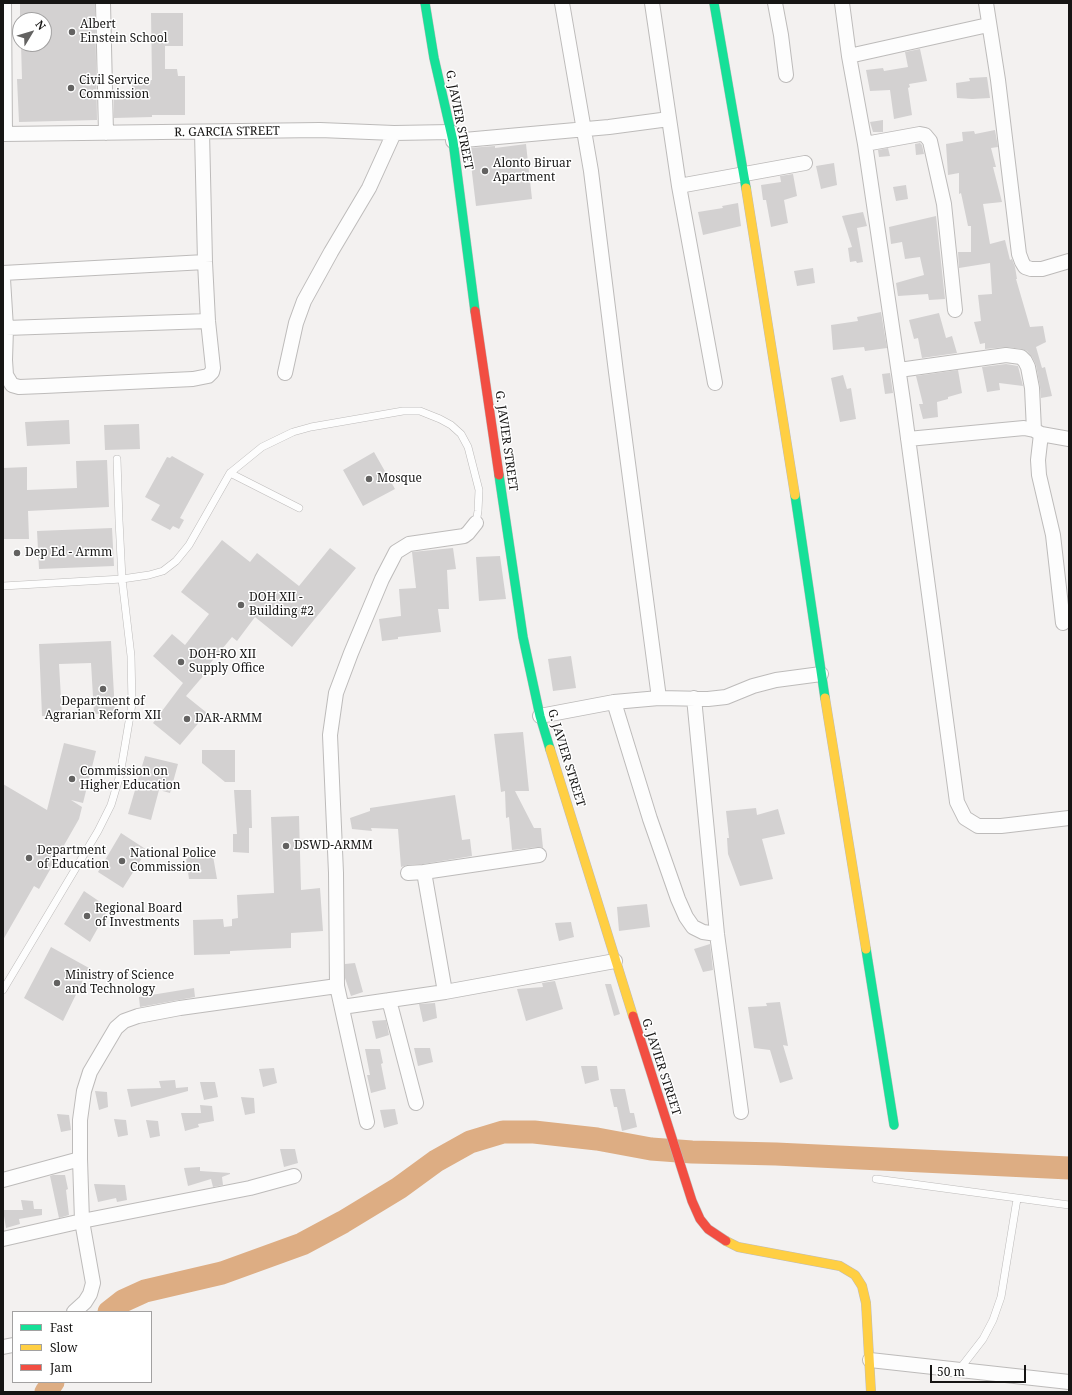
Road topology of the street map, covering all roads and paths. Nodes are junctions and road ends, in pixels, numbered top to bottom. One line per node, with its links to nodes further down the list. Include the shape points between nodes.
1 (4, 3): 18 (street)
2 (103, 3): 16 (street)
3 (425, 3): 19 (street, G. JAVIER STREET, via 434,58)
4 (562, 3): 14 (street)
5 (652, 3): 13 (street)
6 (714, 3): 22 (street)
7 (775, 3): 12 (street)
8 (842, 3): 11 (street)
9 (986, 3): 10 (street)
10 (988, 24): 11 (street); 24 (street, via 998,80 1019,254 1025,267 1030,269 1042,269)
11 (849, 56): 20 (street)
12 (786, 75)
13 (669, 119): 14 (street, R. GARCIA STREET); 23 (street)
14 (584, 129): 19 (street, R. GARCIA STREET); 45 (street)
15 (202, 132): 16 (street, R. GARCIA STREET); 17 (street, R. GARCIA STREET, via 320,130); 25 (street)
16 (106, 133): 18 (street, R. GARCIA STREET)
17 (394, 133): 19 (street, R. GARCIA STREET); 32 (street, via 369,188 304,301)
18 (4, 134)
19 (452, 136): 48 (street, G. JAVIER STREET, via 476,322 522,629)
20 (865, 144): 28 (street, via 920,134 925,135 930,141 944,204); 31 (street)
21 (805, 163): 22 (street)
22 (744, 174): 23 (street); 44 (street, via 806,562)
23 (679, 186): 33 (street)
24 (1069, 261)
25 (205, 262): 26 (street); 29 (street)
26 (3, 273)
27 (3, 279): 30 (street)
28 (955, 310)
29 (208, 321): 30 (street); 30 (street, via 213,368 208,376 193,379 19,387 12,384 6,375)
30 (6, 328)
31 (899, 370): 34 (street, via 1006,355 1021,357 1028,367); 35 (street)
32 (285, 372)
33 (715, 383)
34 (1037, 432): 35 (street, via 1024,428); 36 (street); 43 (street, via 1039,475 1053,536)
35 (908, 439): 49 (street, via 957,802 965,818 978,826 1002,826)
36 (1069, 439)
37 (117, 459): 41 (lane)
38 (230, 473): 39 (lane); 40 (lane, via 262,447 293,432 356,419 420,411 451,425 461,434 468,447 479,490); 41 (lane, via 189,545 171,566 163,571)
39 (300, 508)
40 (476, 523): 55 (street, via 464,536 409,544 396,552 382,579 336,693 330,735 336,873)
41 (122, 580): 42 (lane); 56 (lane, via 131,656 132,704 120,775 111,805 98,831)
42 (3, 586)
43 (1063, 623)
44 (821, 674): 46 (street, via 776,680 726,697); 63 (street)
45 (659, 698): 46 (street); 47 (street)
46 (694, 698): 53 (street)
47 (614, 702): 48 (street); 53 (street, via 678,899 693,927)
48 (540, 716): 54 (street, G. JAVIER STREET)
49 (1069, 818)
50 (539, 855): 51 (street)
51 (424, 872): 52 (street); 57 (street)
52 (408, 873)
53 (717, 934): 61 (street)
54 (615, 961): 57 (street); 73 (street, G. JAVIER STREET, via 683,1176 700,1219 722,1240 738,1247 840,1266 855,1275 862,1286 866,1303)
55 (337, 986): 59 (street); 64 (street, via 180,1008 124,1021 104,1046 90,1072 80,1120)
56 (3, 990)
57 (445, 992): 58 (street)
58 (389, 1000): 59 (street); 60 (street)
59 (342, 1007): 62 (street)
60 (416, 1103)
61 (741, 1112)
62 (367, 1122)
63 (894, 1124)
64 (80, 1159): 67 (street); 70 (street)
65 (294, 1176): 70 (street, via 250,1188)
66 (876, 1179): 68 (lane)
67 (3, 1180)
68 (1017, 1199): 69 (lane); 74 (lane, via 1002,1297 983,1339)
69 (1069, 1205)
70 (82, 1221): 71 (street); 72 (street, via 93,1283 85,1302)
71 (3, 1239)
72 (75, 1311)
73 (870, 1360): 74 (street); 76 (street, G. JAVIER STREET)
74 (959, 1370): 75 (street)
75 (1069, 1382)
76 (870, 1392)

